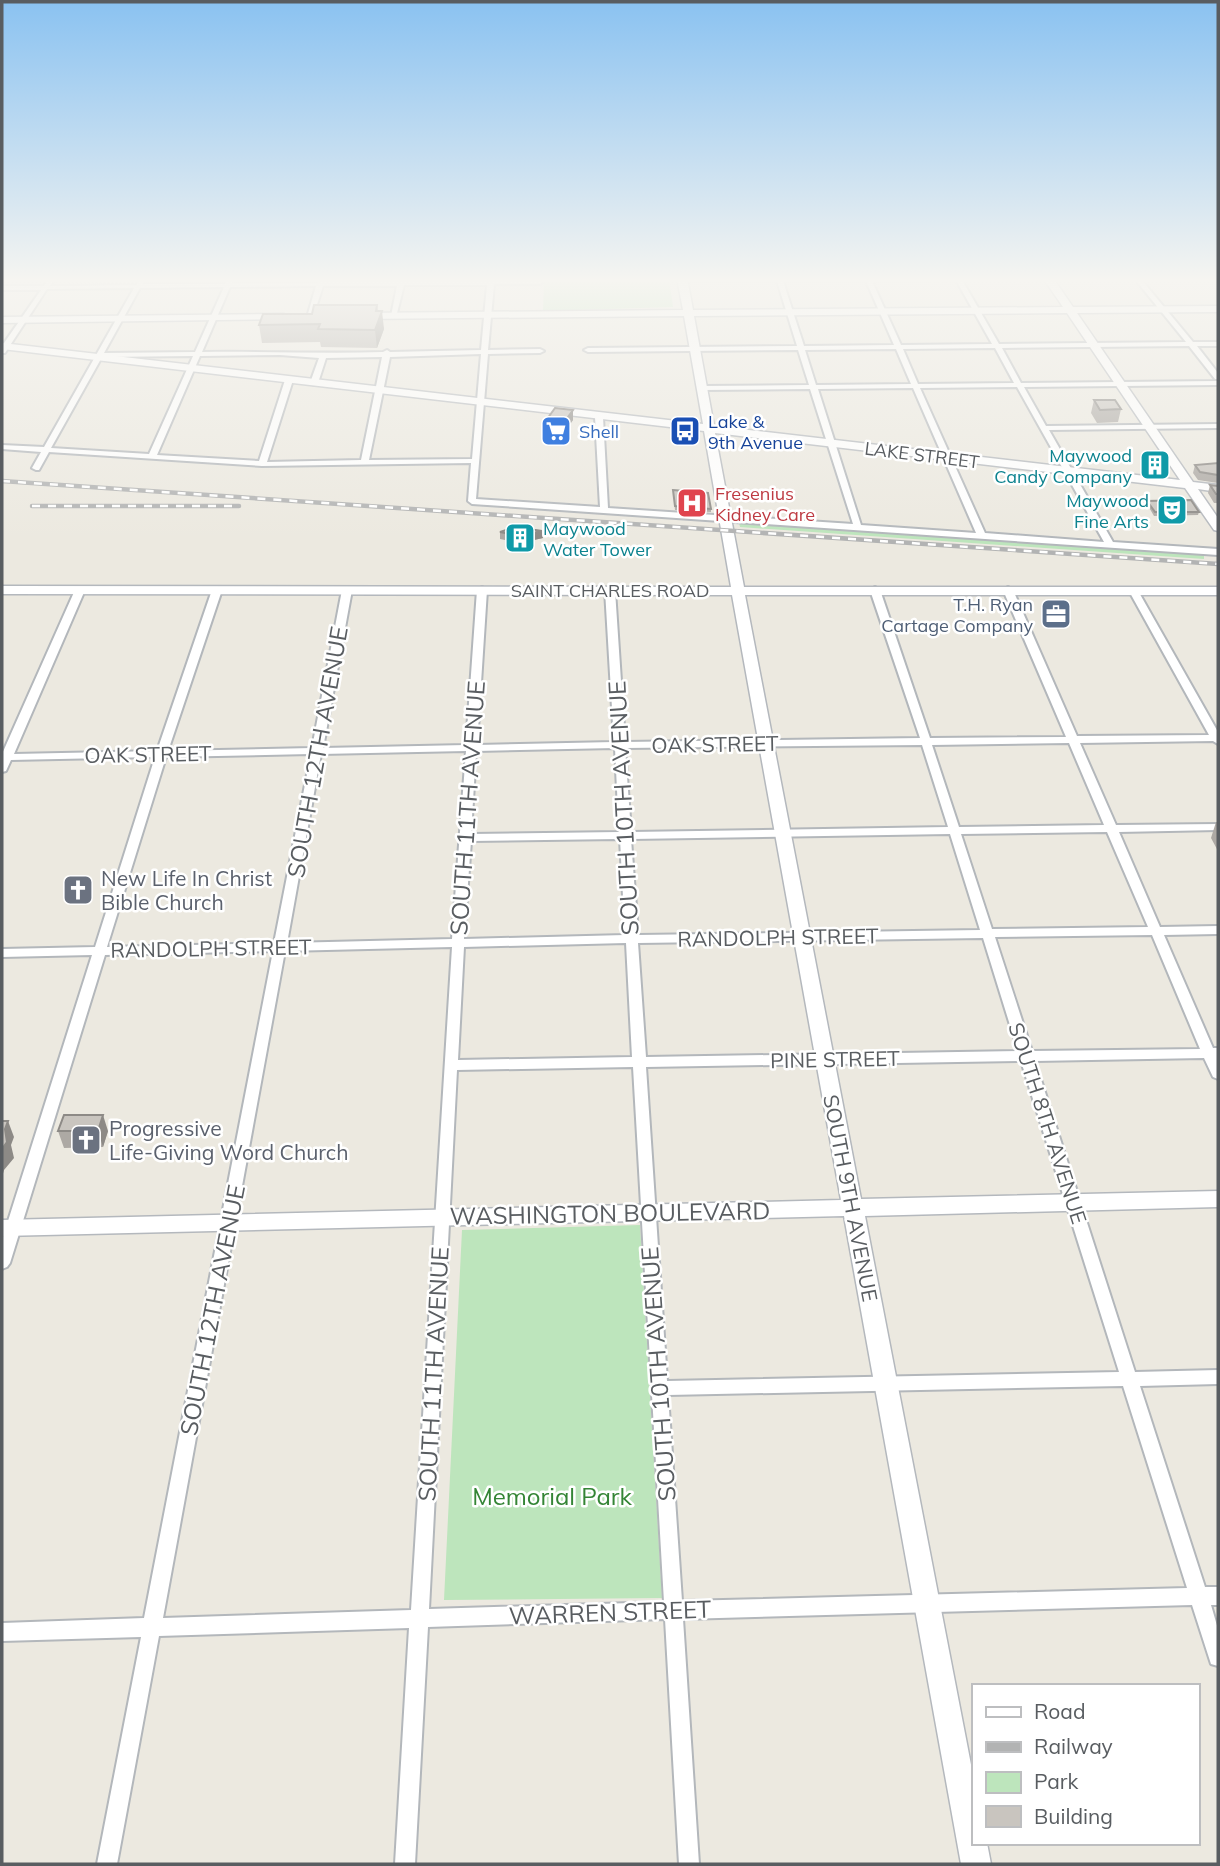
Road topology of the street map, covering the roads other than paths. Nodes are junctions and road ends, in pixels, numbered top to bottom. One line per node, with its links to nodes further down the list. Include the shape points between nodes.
1 (94, 365): 30 (street)
2 (176, 365): 12 (main road, LAKE STREET)
3 (193, 365): 12 (street)
4 (320, 365): 14 (street)
5 (384, 365): 21 (street)
6 (484, 365): 22 (street)
7 (698, 365): 20 (main road, SOUTH 9TH AVENUE)
8 (805, 365): 19 (street)
9 (907, 365): 18 (street)
10 (1007, 365): 17 (street)
11 (1108, 365): 16 (main road)
12 (192, 368): 13 (main road, LAKE STREET); 31 (street)
13 (289, 380): 14 (main road, LAKE STREET); 35 (street)
14 (314, 383): 21 (main road, LAKE STREET)
15 (1218, 383): 16 (street)
16 (1121, 384): 17 (street); 25 (main road)
17 (1018, 385): 18 (street); 26 (street)
18 (916, 386): 19 (street); 32 (street)
19 (812, 387): 20 (street); 28 (street)
20 (702, 388): 27 (main road, SOUTH 9TH AVENUE)
21 (379, 391): 22 (main road, LAKE STREET); 34 (street)
22 (481, 403): 23 (main road, LAKE STREET); 33 (street)
23 (599, 417): 27 (main road, LAKE STREET); 41 (street)
24 (1218, 426): 25 (street)
25 (1150, 427): 26 (street); 38 (main road)
26 (1043, 428): 37 (street)
27 (709, 430): 28 (main road, LAKE STREET); 42 (main road, SOUTH 9TH AVENUE)
28 (831, 444): 32 (main road, LAKE STREET); 44 (street)
29 (2, 447): 30 (street)
30 (46, 450): 31 (street); 36 (street)
31 (152, 457): 35 (street)
32 (947, 458): 37 (main road, LAKE STREET); 45 (street)
33 (476, 461): 34 (street); 40 (street)
34 (364, 463): 35 (street)
35 (262, 464)
36 (36, 468)
37 (1067, 471): 38 (main road, LAKE STREET); 46 (street)
38 (1191, 485): 39 (main road, LAKE STREET); 43 (main road)
39 (1218, 488)
40 (472, 501): 41 (street)
41 (604, 511): 42 (street)
42 (726, 525): 44 (street); 54 (main road, SOUTH 9TH AVENUE)
43 (1218, 527)
44 (858, 528): 45 (street)
45 (982, 536): 46 (street)
46 (1111, 546): 47 (street)
47 (1218, 552)
48 (2, 590): 49 (main road, SAINT CHARLES ROAD)
49 (80, 590): 50 (main road, SAINT CHARLES ROAD); 67 (street)
50 (217, 590): 51 (main road, SAINT CHARLES ROAD); 66 (street)
51 (347, 590): 52 (main road, SAINT CHARLES ROAD); 65 (street, SOUTH 12TH AVENUE)
52 (482, 590): 53 (main road, SAINT CHARLES ROAD); 64 (street, SOUTH 11TH AVENUE)
53 (610, 590): 54 (main road, SAINT CHARLES ROAD); 63 (street, SOUTH 10TH AVENUE)
54 (738, 590): 55 (main road, SAINT CHARLES ROAD); 62 (main road, SOUTH 9TH AVENUE)
55 (874, 590): 56 (main road, SAINT CHARLES ROAD); 61 (street, SOUTH 8TH AVENUE)
56 (1008, 590): 57 (main road, SAINT CHARLES ROAD); 60 (street)
57 (1134, 591): 58 (main road, SAINT CHARLES ROAD); 59 (street)
58 (1218, 591)
59 (1218, 739): 60 (street, OAK STREET)
60 (1074, 740): 61 (street, OAK STREET); 70 (street)
61 (926, 741): 62 (street, OAK STREET); 71 (street, SOUTH 8TH AVENUE)
62 (765, 743): 63 (street, OAK STREET); 72 (main road, SOUTH 9TH AVENUE)
63 (619, 745): 64 (street, OAK STREET); 73 (street, SOUTH 10TH AVENUE)
64 (471, 748): 65 (street, OAK STREET); 74 (street, SOUTH 11TH AVENUE)
65 (316, 751): 66 (street, OAK STREET); 81 (street, SOUTH 12TH AVENUE)
66 (161, 754): 67 (street, OAK STREET); 82 (street)
67 (4, 757): 68 (street)
68 (2, 769)
69 (1218, 827): 70 (street)
70 (1112, 829): 71 (street); 76 (street)
71 (954, 831): 72 (street); 77 (street, SOUTH 8TH AVENUE)
72 (784, 833): 73 (street); 78 (main road, SOUTH 9TH AVENUE)
73 (625, 836): 74 (street); 79 (street, SOUTH 10TH AVENUE)
74 (465, 838): 80 (street, SOUTH 11TH AVENUE)
75 (1218, 930): 76 (street, RANDOLPH STREET)
76 (1156, 931): 77 (street, RANDOLPH STREET); 84 (street)
77 (987, 933): 78 (street, RANDOLPH STREET); 85 (street, SOUTH 8TH AVENUE)
78 (803, 936): 79 (street, RANDOLPH STREET); 86 (main road, SOUTH 9TH AVENUE)
79 (631, 939): 80 (street, RANDOLPH STREET); 87 (street, SOUTH 10TH AVENUE)
80 (458, 943): 81 (street, RANDOLPH STREET); 88 (street, SOUTH 11TH AVENUE)
81 (281, 947): 82 (street, RANDOLPH STREET); 95 (street, SOUTH 12TH AVENUE)
82 (99, 951): 83 (street, RANDOLPH STREET); 96 (street)
83 (2, 953)
84 (1213, 1053): 85 (street, PINE STREET); 89 (street)
85 (1026, 1056): 86 (street, PINE STREET); 91 (street, SOUTH 8TH AVENUE)
86 (826, 1059): 87 (street, PINE STREET); 92 (main road, SOUTH 9TH AVENUE)
87 (639, 1062): 88 (street, PINE STREET); 93 (street, SOUTH 10TH AVENUE)
88 (451, 1065): 94 (street, SOUTH 11TH AVENUE)
89 (1218, 1074)
90 (1218, 1199): 91 (main road, WASHINGTON BOULEVARD)
91 (1073, 1202): 92 (main road, WASHINGTON BOULEVARD); 99 (street, SOUTH 8TH AVENUE)
92 (853, 1207): 93 (main road, WASHINGTON BOULEVARD); 100 (main road, SOUTH 9TH AVENUE)
93 (648, 1212): 94 (main road, WASHINGTON BOULEVARD); 101 (street, SOUTH 10TH AVENUE)
94 (442, 1217): 95 (main road, WASHINGTON BOULEVARD); 106 (street, SOUTH 11TH AVENUE)
95 (229, 1222): 96 (main road, WASHINGTON BOULEVARD); 107 (street, SOUTH 12TH AVENUE)
96 (7, 1228): 97 (street)
97 (2, 1263)
98 (1218, 1377): 99 (street)
99 (1129, 1379): 100 (street); 103 (street, SOUTH 8TH AVENUE)
100 (886, 1384): 101 (street); 104 (main road, SOUTH 9TH AVENUE)
101 (659, 1388): 105 (street, SOUTH 10TH AVENUE)
102 (1218, 1596): 103 (street, WARREN STREET)
103 (1199, 1597): 104 (street, WARREN STREET); 109 (street, SOUTH 8TH AVENUE)
104 (927, 1602): 105 (street, WARREN STREET); 110 (main road, SOUTH 9TH AVENUE)
105 (673, 1610): 106 (street, WARREN STREET); 114 (street, SOUTH 10TH AVENUE)
106 (419, 1618): 107 (street, WARREN STREET); 113 (street, SOUTH 11TH AVENUE)
107 (152, 1627): 108 (street, WARREN STREET); 112 (street, SOUTH 12TH AVENUE)
108 (2, 1632)
109 (1218, 1657)
110 (972, 1843)
111 (972, 1845): 115 (main road, SOUTH 9TH AVENUE)
112 (107, 1864)
113 (405, 1864)
114 (689, 1864)
115 (976, 1864)

